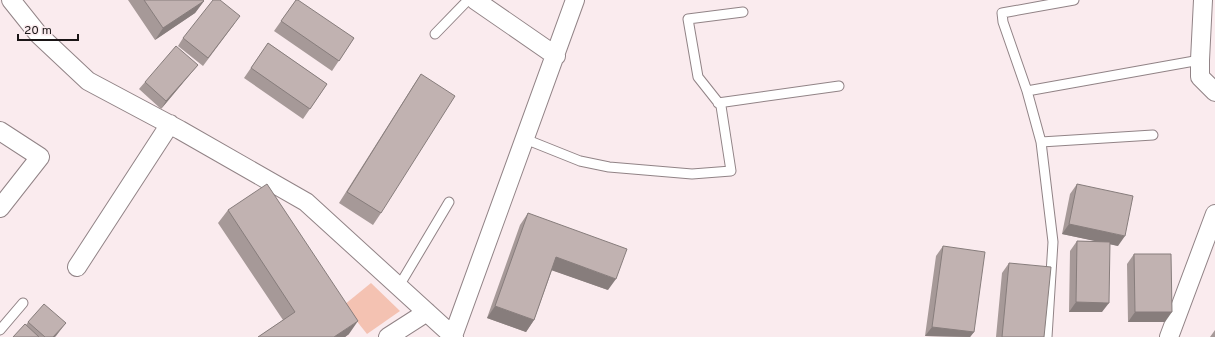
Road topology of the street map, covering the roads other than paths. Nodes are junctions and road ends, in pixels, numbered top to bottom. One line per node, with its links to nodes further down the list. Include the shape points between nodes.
1 (11, 0): 16 (street, via 48,44 88,81)
2 (468, 0): 9 (lane)
3 (474, 0): 10 (street)
4 (575, 0): 10 (street)
5 (1074, 0): 7 (lane)
6 (1203, 0): 11 (street)
7 (1051, 2): 13 (lane, via 1002,13)
8 (743, 12): 15 (lane, via 688,19 698,77)
9 (435, 34)
10 (556, 56): 19 (street)
11 (1200, 60): 13 (lane); 14 (street, via 1200,77)
12 (839, 86): 15 (lane)
13 (1027, 90): 20 (lane)
14 (1215, 92)
15 (718, 103): 19 (lane, via 731,171 692,174 609,167 580,161)
16 (170, 124): 24 (street); 25 (street, via 306,202)
17 (0, 131): 22 (street, via 40,157)
18 (1154, 135): 20 (lane)
19 (525, 139): 29 (street)
20 (1041, 142): 31 (lane, via 1053,242)
21 (449, 202): 25 (lane)
22 (0, 208)
23 (1215, 214): 32 (street)
24 (77, 267)
25 (399, 286): 27 (street)
26 (23, 303): 28 (lane)
27 (427, 312): 29 (street); 30 (street)
28 (0, 330)
29 (454, 336)
30 (388, 337)
31 (1047, 337)
32 (1169, 337)

